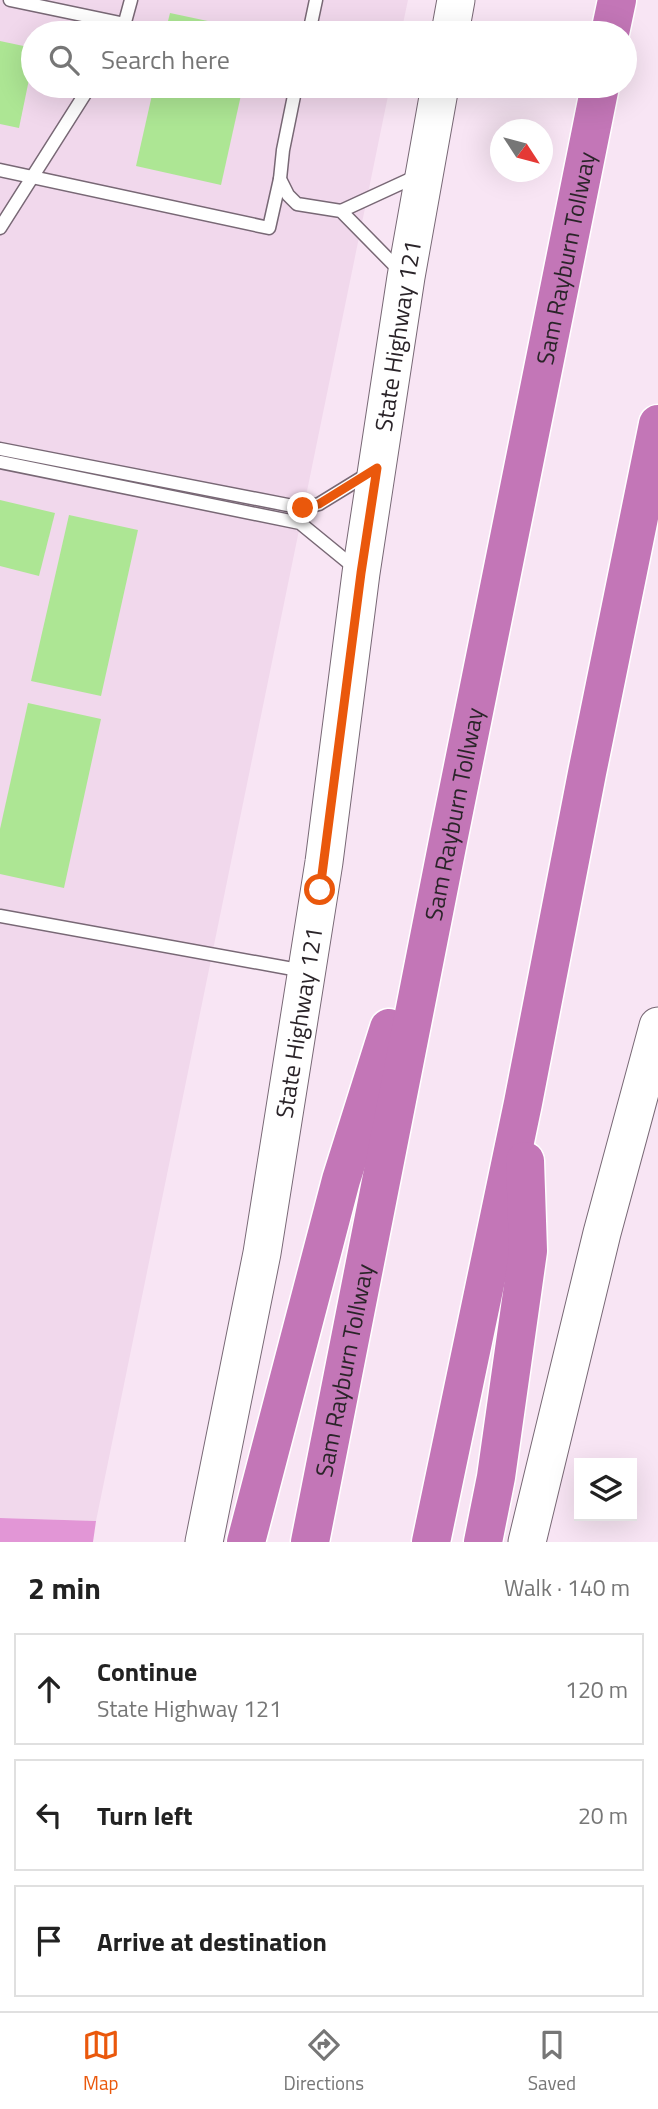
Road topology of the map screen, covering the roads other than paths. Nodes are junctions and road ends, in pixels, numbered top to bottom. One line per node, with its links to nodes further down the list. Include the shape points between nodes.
1 (10, 0): 6 (lane)
2 (131, 0): 7 (lane)
3 (317, 0): 8 (lane)
4 (456, 0): 9 (main road)
5 (617, 0): 10 (highway)
6 (92, 21)
7 (125, 21)
8 (312, 21)
9 (452, 21)
10 (613, 21)
11 (82, 98): 17 (lane)
12 (294, 98): 18 (lane)
13 (438, 98): 16 (main road, State Highway 121)
14 (598, 98): 27 (highway, Sam Rayburn Tollway)
15 (0, 170): 17 (lane)
16 (424, 173): 19 (lane); 21 (main road, State Highway 121)
17 (33, 177): 18 (lane, via 269,228); 20 (lane)
18 (280, 179): 19 (lane, via 296,204)
19 (341, 211): 21 (lane)
20 (0, 228)
21 (407, 277): 25 (main road, State Highway 121)
22 (658, 424): 31 (highway)
23 (0, 449): 25 (lane, via 303,508 319,504)
24 (0, 462): 26 (lane, via 300,523)
25 (377, 468): 26 (main road, State Highway 121)
26 (361, 573): 29 (main road, State Highway 121)
27 (447, 848): 32 (highway, via 341,1180); 34 (highway, Sam Rayburn Tollway)
28 (0, 916): 29 (lane)
29 (308, 971): 33 (main road, State Highway 121, via 262,1253)
30 (658, 1026): 37 (main road)
31 (523, 1103): 35 (highway); 36 (highway, via 528,1251)
32 (248, 1535)
33 (204, 1538)
34 (310, 1540)
35 (430, 1542)
36 (483, 1542)
37 (527, 1542)

